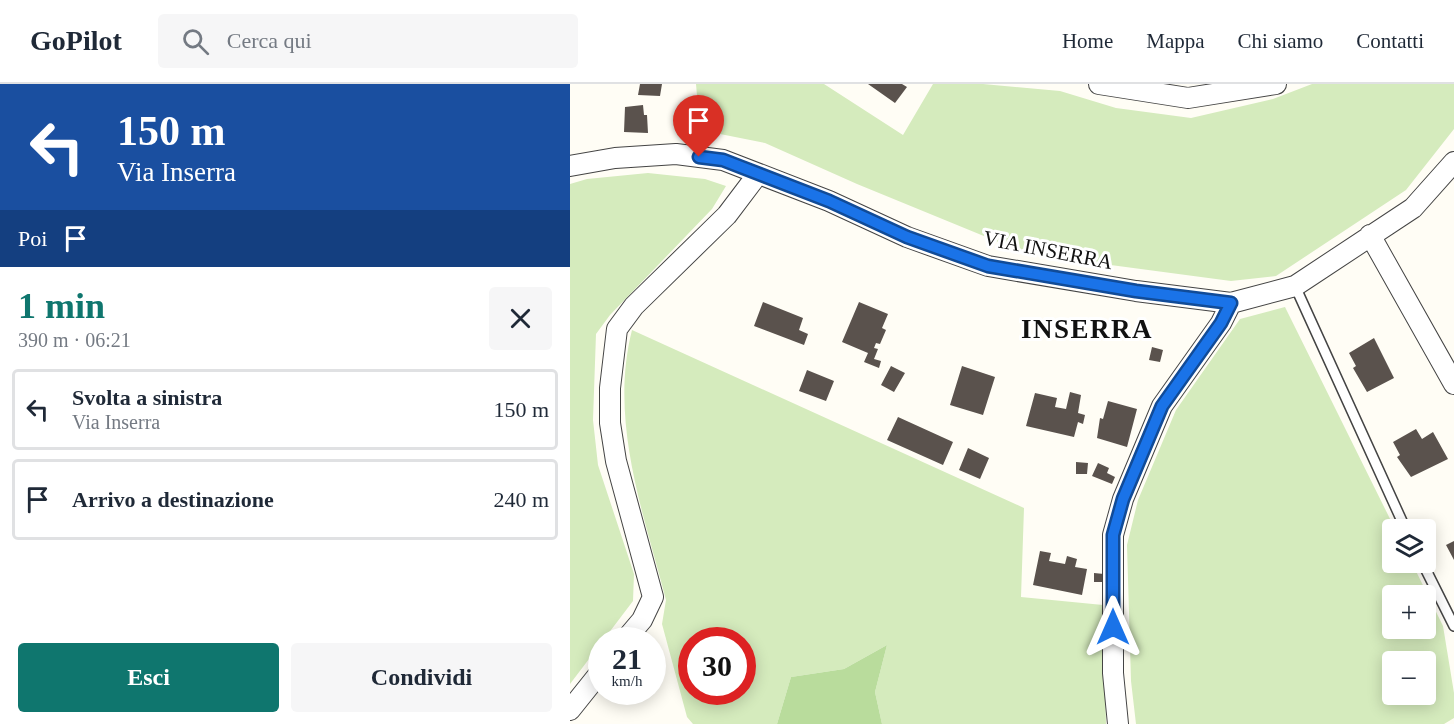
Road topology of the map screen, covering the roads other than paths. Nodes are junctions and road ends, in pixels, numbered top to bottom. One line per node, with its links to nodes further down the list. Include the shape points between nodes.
1 (1099, 84): 2 (street, via 1188,98)
2 (1276, 84)
3 (1454, 162): 6 (street, VIA INSERRA, via 1413,208)
4 (570, 166): 5 (street, VIA INSERRA, via 676,154 723,160)
5 (758, 174): 8 (street, VIA INSERRA, via 907,237 988,266); 13 (street, via 727,215 634,306 617,328 610,423 616,461 653,597)
6 (1370, 235): 7 (street, VIA INSERRA); 9 (street)
7 (1295, 286): 8 (street, VIA INSERRA); 10 (lane)
8 (1231, 303): 16 (street, via 1162,406 1123,499 1113,535 1113,673)
9 (1454, 384)
10 (1401, 519)
11 (1428, 573): 12 (lane)
12 (1454, 626)
13 (636, 627)
14 (588, 688): 15 (street)
15 (570, 710)
16 (1118, 724)

